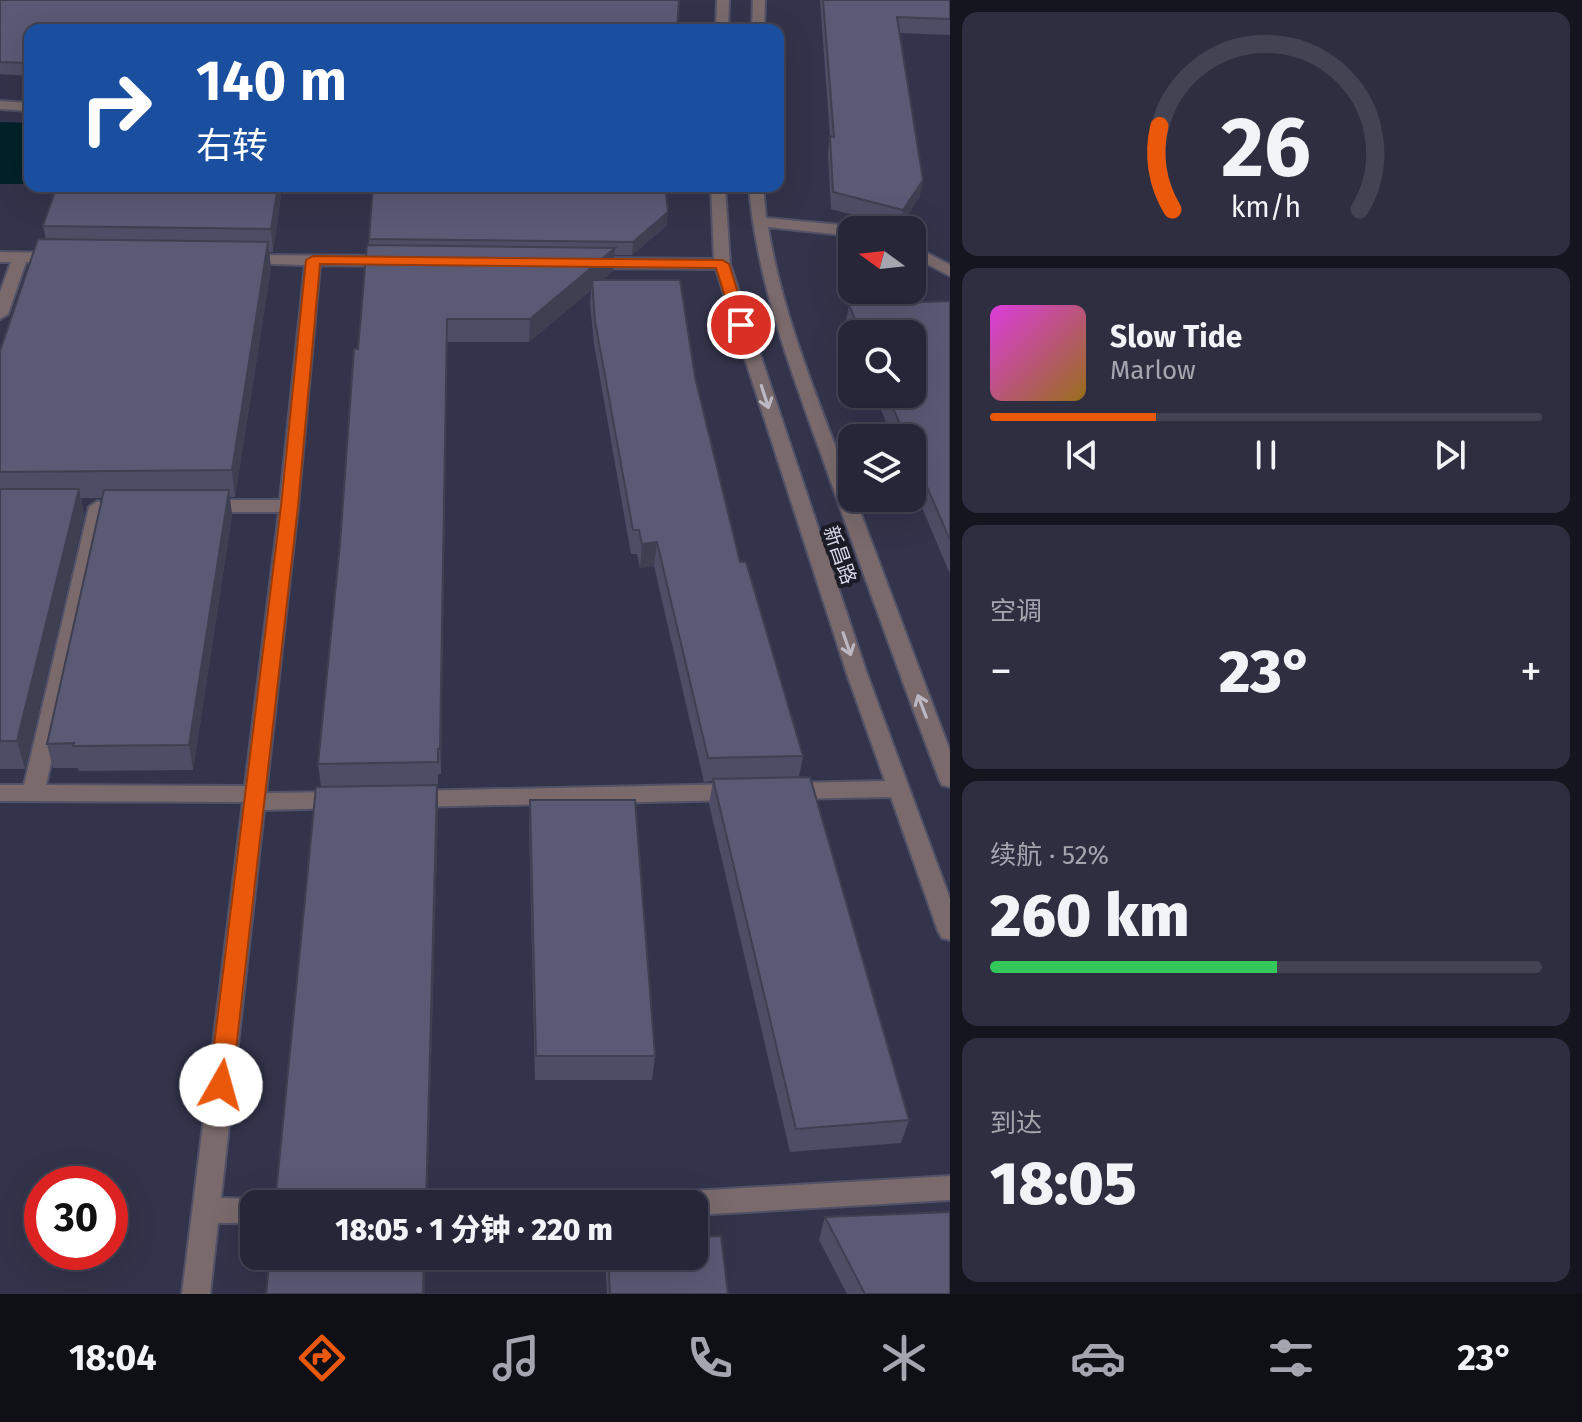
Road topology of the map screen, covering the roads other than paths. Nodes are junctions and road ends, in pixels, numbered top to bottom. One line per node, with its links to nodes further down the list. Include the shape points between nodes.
1 (723, 0): 3 (street)
2 (759, 0): 4 (street)
3 (722, 24)
4 (758, 24)
5 (0, 105): 6 (street)
6 (24, 107)
7 (718, 192): 19 (street, 新昌路)
8 (756, 192): 9 (street, 新昌路)
9 (758, 222): 10 (street); 25 (street, 新昌路, one-way to 9, via 791,348 767,273)
10 (838, 230)
11 (0, 257): 12 (street)
12 (20, 258): 13 (street); 21 (street)
13 (66, 258)
14 (926, 258): 20 (street)
15 (221, 259): 16 (street)
16 (313, 260): 17 (street); 23 (street)
17 (408, 261)
18 (565, 262): 19 (street)
19 (722, 264): 26 (street, 新昌路, one-way to 26)
20 (950, 271)
21 (0, 314)
22 (178, 506): 23 (street)
23 (289, 506): 29 (street)
24 (99, 507): 28 (street)
25 (950, 779)
26 (898, 789): 30 (street); 32 (street, 新昌路)
27 (0, 793): 28 (street)
28 (33, 793): 29 (street)
29 (255, 798): 31 (street); 35 (street)
30 (388, 799)
31 (359, 800)
32 (950, 931)
33 (950, 1188): 34 (street)
34 (708, 1202)
35 (206, 1210): 36 (street); 37 (street)
36 (240, 1211)
37 (196, 1294)

